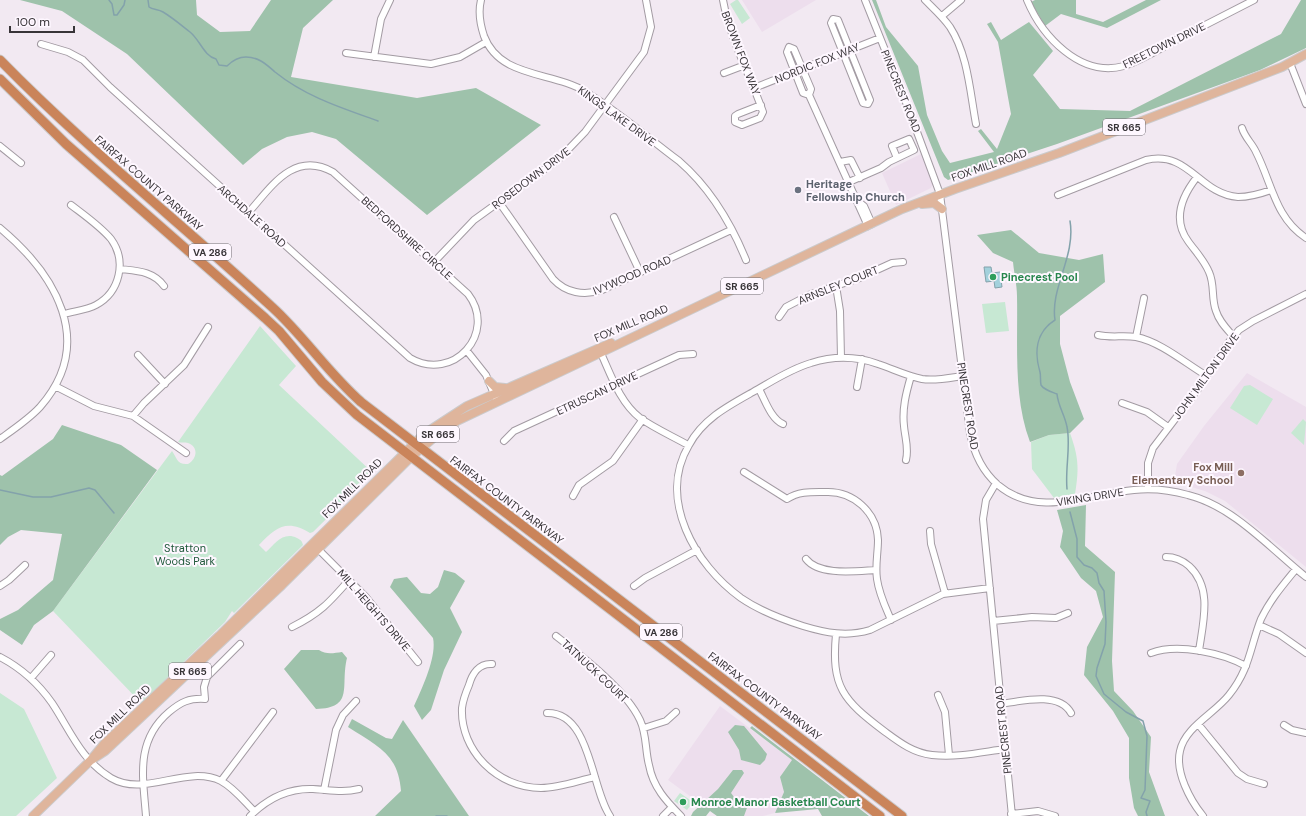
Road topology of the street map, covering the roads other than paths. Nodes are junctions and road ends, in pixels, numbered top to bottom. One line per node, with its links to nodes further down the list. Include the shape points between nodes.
1 (390, 0): 18 (street, via 381,19)
2 (481, 0): 12 (street, KINGS LAKE DRIVE, via 480,22)
3 (646, 0): 29 (street, ROSEDOWN DRIVE, via 651,27 646,47 639,61)
4 (723, 0): 21 (street, BROWN FOX WAY, via 726,17)
5 (865, 0): 11 (street, PINECREST ROAD)
6 (925, 0): 10 (street)
7 (961, 0): 10 (street)
8 (1027, 0): 9 (street, FREETOWN DRIVE, via 1041,25 1061,47 1081,62 1105,68 1128,64)
9 (1254, 0)
10 (942, 16): 31 (street, via 961,49)
11 (880, 38): 14 (street, NORDIC FOX WAY); 41 (street, PINECREST ROAD)
12 (486, 42): 18 (street, via 460,57 440,63 423,64); 29 (street, KINGS LAKE DRIVE, via 498,57 511,66 574,85)
13 (41, 44): 47 (street, ARCHDALE ROAD, via 68,52 88,64 110,87)
14 (850, 50): 16 (street, NORDIC FOX WAY); 16 (street, via 838,20 833,19 831,23); 16 (street, via 870,100 868,104 863,103)
15 (346, 53): 18 (street)
16 (842, 53): 22 (street, NORDIC FOX WAY)
17 (1306, 54): 20 (main road, FOX MILL ROAD / SR 665)
18 (374, 57)
19 (0, 60): 93 (highway, FAIRFAX COUNTY PARKWAY / VA 286, via 86,144 277,312 350,392)
20 (1290, 63): 28 (street); 41 (main road, FOX MILL ROAD / SR 665, via 1059,153)
21 (745, 65): 23 (street); 26 (street, BROWN FOX WAY)
22 (803, 69): 24 (street, NORDIC FOX WAY); 24 (street, via 794,49 789,47 787,52); 27 (street, via 811,89)
23 (724, 73)
24 (795, 73): 26 (street, NORDIC FOX WAY); 27 (street, via 803,93)
25 (0, 79): 95 (highway, VA 286, via 66,144 272,324 322,382 349,408)
26 (754, 88): 30 (street, BROWN FOX WAY)
27 (809, 95): 35 (street)
28 (1306, 104)
29 (605, 105): 43 (street, ROSEDOWN DRIVE, via 568,151); 51 (street, KINGS LAKE DRIVE, via 690,171 708,193)
30 (761, 105): 30 (street, BROWN FOX WAY, via 738,114 735,122 742,125 761,117 764,112)
31 (976, 124)
32 (1242, 128): 40 (street, via 1256,151)
33 (0, 146): 36 (street)
34 (897, 158): 38 (street)
35 (840, 162): 38 (street, via 853,162); 39 (street)
36 (21, 163)
37 (1197, 176): 40 (street, via 1211,188 1230,196 1250,196); 42 (street, via 1174,160 1153,158); 66 (street, via 1181,202 1181,226 1186,238 1206,264 1212,281 1216,312)
38 (860, 178): 39 (street)
39 (849, 182): 49 (street)
40 (1271, 190): 52 (street, via 1287,222)
41 (940, 194): 45 (main road, FOX MILL ROAD / SR 665); 46 (street, PINECREST ROAD)
42 (1058, 196)
43 (499, 202): 54 (street, ROSEDOWN DRIVE, via 464,229); 57 (street, IVYWOOD ROAD, via 553,279 563,288 575,292 593,292)
44 (71, 205): 56 (street, via 110,238 118,253)
45 (913, 205): 46 (main road, via 934,203); 49 (main road, FOX MILL ROAD / SR 665)
46 (942, 209): 75 (street, PINECREST ROAD)
47 (249, 212): 54 (street, BEDFORDSHIRE CIRCLE, via 287,172 301,166 320,166 337,174); 68 (street, ARCHDALE ROAD, via 410,358 425,364 441,364 455,360)
48 (614, 217): 57 (street)
49 (870, 225): 69 (main road, FOX MILL ROAD / SR 665)
50 (0, 228): 62 (street, via 24,249 48,278)
51 (731, 230): 53 (street, KINGS LAKE DRIVE); 57 (street, IVYWOOD ROAD)
52 (1306, 238)
53 (746, 260)
54 (434, 262): 68 (street, BEDFORDSHIRE CIRCLE, via 468,294 475,307 476,331)
55 (903, 262): 59 (street, ARNSLEY COURT, via 892,263)
56 (120, 269): 58 (street, via 147,272); 62 (street, via 116,285 104,299 90,308)
57 (640, 272)
58 (164, 286)
59 (836, 286): 63 (street, ARNSLEY COURT, via 786,307); 72 (street, via 840,311)
60 (1306, 294): 66 (street, JOHN MILTON DRIVE, via 1253,321)
61 (1144, 298): 67 (street)
62 (64, 314): 80 (street, via 66,347)
63 (779, 317)
64 (208, 327): 78 (street, via 192,354)
65 (1098, 335): 67 (street)
66 (1233, 336): 76 (street, JOHN MILTON DRIVE)
67 (1136, 337): 76 (street, via 1158,346)
68 (467, 351): 77 (street)
69 (600, 351): 79 (street); 82 (main road, FOX MILL ROAD / SR 665); 84 (main road, FOX MILL ROAD / SR 665)
70 (693, 354): 79 (street, ETRUSCAN DRIVE, via 679,355)
71 (138, 355): 78 (street)
72 (841, 358): 73 (street); 83 (street, via 808,364)
73 (862, 359): 74 (street); 81 (street)
74 (911, 376): 75 (street, via 931,380); 96 (street, via 903,416 908,449)
75 (962, 376): 98 (street, PINECREST ROAD, via 973,450 985,472)
76 (1207, 376): 89 (street, JOHN MILTON DRIVE)
77 (489, 381): 82 (main road, via 497,388); 84 (street)
78 (165, 384): 86 (street)
79 (616, 384): 87 (street, via 626,403); 91 (street, ETRUSCAN DRIVE, via 514,431)
80 (55, 386): 86 (street, via 94,406); 90 (street, via 34,413)
81 (857, 387)
82 (508, 388): 84 (main road, FOX MILL ROAD / SR 665)
83 (758, 389): 88 (street, via 773,416); 92 (street, via 712,416)
84 (496, 398): 93 (main road, FOX MILL ROAD / SR 665, via 452,415)
85 (1122, 403): 89 (street, via 1148,412)
86 (133, 416): 94 (street)
87 (642, 419): 92 (street); 100 (street, via 613,461 579,486)
88 (783, 424)
89 (1168, 427): 99 (street, JOHN MILTON DRIVE, via 1156,441 1149,456)
90 (0, 439)
91 (504, 441)
92 (688, 445): 103 (street, via 678,472 676,496 686,529)
93 (418, 446): 95 (main road, FOX MILL ROAD / SR 665); 161 (highway, FAIRFAX COUNTY PARKWAY / VA 286)
94 (186, 453)
95 (408, 454): 102 (main road, FOX MILL ROAD / SR 665); 160 (highway, VA 286)
96 (906, 460)
97 (744, 472): 108 (street, via 787,499 801,493 828,492 844,494 857,501 870,514 876,528)
98 (996, 483): 99 (street, VIKING DRIVE, via 1022,499 1048,504); 113 (street, PINECREST ROAD, via 986,500 983,515)
99 (1148, 489): 107 (street, VIKING DRIVE, via 1170,490 1190,495 1218,507)
100 (573, 496)
101 (930, 531): 114 (street, via 931,544)
102 (316, 546): 110 (street, MILL HEIGHTS DRIVE); 145 (main road, FOX MILL ROAD / SR 665, via 110,747)
103 (697, 550): 112 (street); 120 (street, via 721,581 753,606 787,621)
104 (1166, 557): 123 (street, via 1175,558 1186,564 1196,575 1203,589 1204,611)
105 (806, 559): 108 (street, via 814,566 833,571)
106 (25, 565): 111 (street)
107 (1296, 569): 109 (street, VIKING DRIVE); 118 (street, via 1272,600)
108 (876, 570): 116 (street, via 880,594)
109 (1306, 577)
110 (349, 580): 119 (street, via 324,608); 128 (street, MILL HEIGHTS DRIVE, via 379,612)
111 (0, 586)
112 (634, 586)
113 (990, 588): 114 (street); 117 (street, PINECREST ROAD)
114 (945, 594): 116 (street)
115 (1068, 613): 117 (street, via 1056,618 1032,617)
116 (890, 620): 120 (street, via 864,631)
117 (993, 621): 134 (street, PINECREST ROAD)
118 (1259, 626): 125 (street, via 1279,634); 130 (street)
119 (292, 628)
120 (836, 634): 144 (street, via 836,676 853,706 907,748 925,754)
121 (556, 636): 141 (street, TATNUCK COURT, via 625,697 636,711)
122 (240, 644): 148 (street, via 207,677 204,687 205,699 192,698 176,706 161,719 150,735 144,752)
123 (1199, 651): 124 (street); 130 (street, via 1225,656)
124 (1151, 653)
125 (1306, 653)
126 (51, 655): 131 (street)
127 (0, 657): 131 (street)
128 (418, 662)
129 (492, 664): 146 (street, via 480,666 475,673 464,696 462,708 467,736 482,762 503,778 528,787 551,788)
130 (1246, 666): 139 (street, via 1229,695)
131 (31, 678): 145 (street, via 52,704)
132 (938, 696): 144 (street, via 945,712)
133 (356, 701): 151 (street, via 343,714 336,730)
134 (1001, 704): 138 (street, via 1052,700 1062,703); 143 (street, PINECREST ROAD)
135 (273, 712): 147 (street)
136 (676, 712): 141 (street, via 666,721)
137 (547, 713): 146 (street, via 561,715 576,730 586,747)
138 (1071, 713)
139 (1198, 724): 149 (street, via 1238,773 1247,779); 163 (street, via 1185,738 1179,752 1179,764 1188,792)
140 (1284, 724): 142 (street, via 1292,730)
141 (644, 728): 152 (street, TATNUCK COURT, via 652,776 659,792)
142 (1306, 732)
143 (1005, 750): 144 (street); 154 (street, PINECREST ROAD)
144 (949, 755)
145 (90, 761): 148 (street, via 116,780 131,784); 155 (main road, FOX MILL ROAD / SR 665)
146 (595, 777): 157 (street, via 600,796)
147 (220, 781): 148 (street, via 192,776); 153 (street, via 235,791)
148 (143, 783): 156 (street)
149 (1264, 784)
150 (359, 789): 151 (street, via 346,792)
151 (324, 790): 153 (street, via 286,792 266,802)
152 (672, 807): 158 (street); 159 (street, TATNUCK COURT)
153 (252, 814)
154 (1012, 815): 162 (street, via 1038,811)
155 (33, 816)
156 (146, 816)
157 (610, 816)
158 (663, 816)
159 (681, 816)
160 (880, 816)
161 (902, 816)
162 (1055, 816)
163 (1202, 816)

